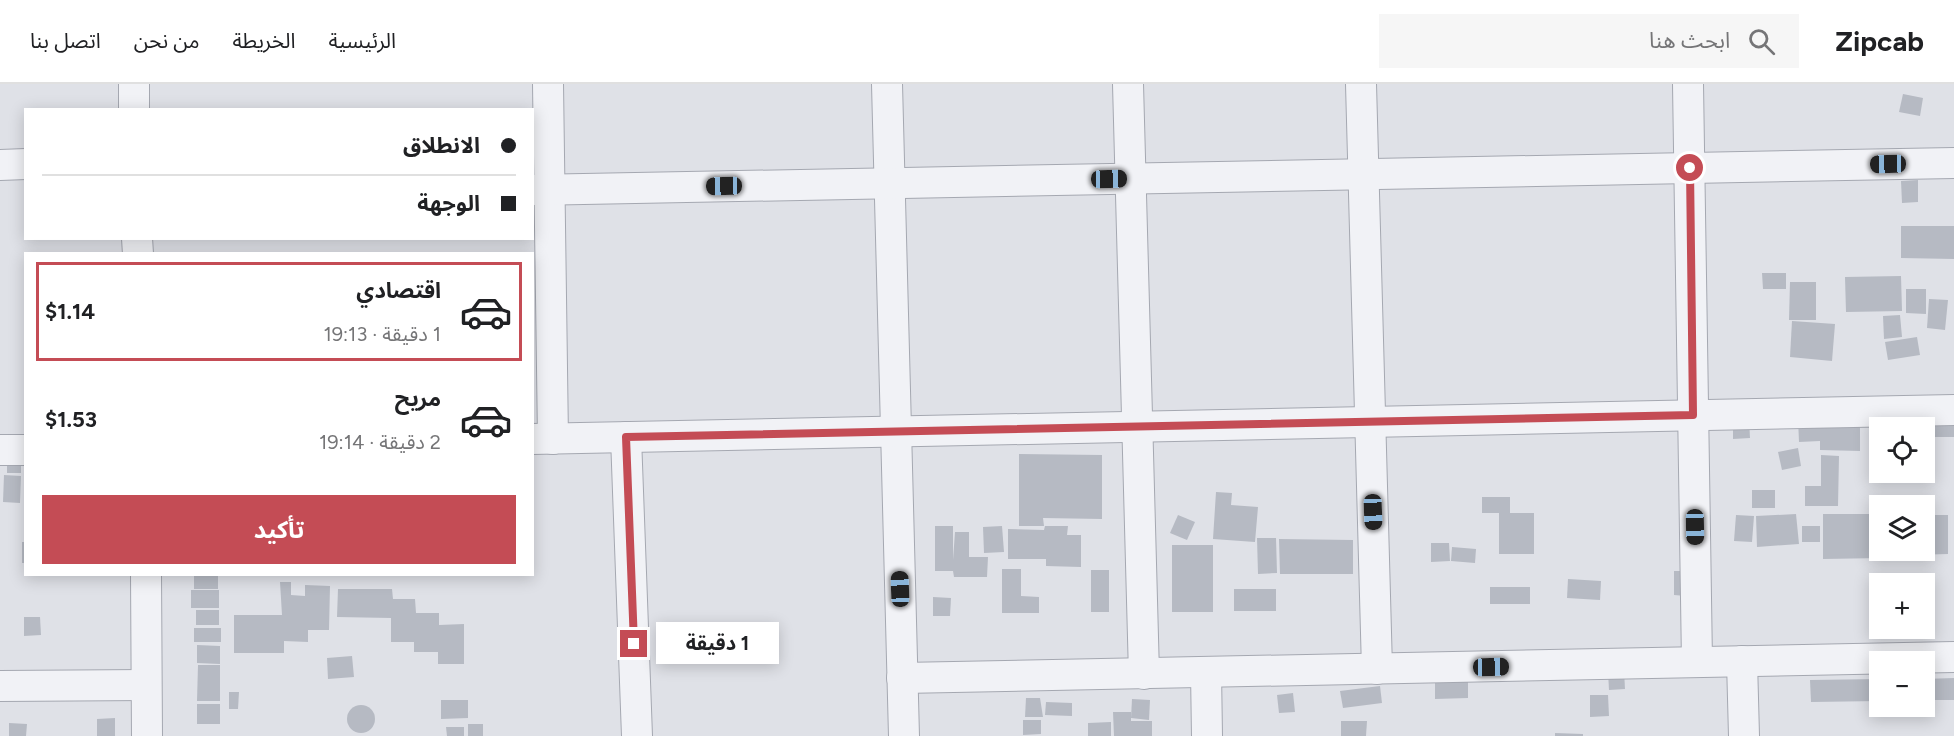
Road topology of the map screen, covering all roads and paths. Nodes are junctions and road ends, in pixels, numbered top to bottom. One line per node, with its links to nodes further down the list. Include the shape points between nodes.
1 (134, 84): 7 (street)
2 (548, 84): 15 (street)
3 (887, 84): 14 (street)
4 (1128, 84): 13 (street)
5 (1361, 84): 12 (street)
6 (1688, 84): 11 (street)
7 (134, 108)
8 (1954, 163): 11 (street)
9 (24, 164): 10 (street)
10 (0, 165)
11 (1690, 168): 12 (street); 17 (street)
12 (1364, 174): 13 (street); 18 (street)
13 (1131, 178): 14 (street); 19 (street)
14 (890, 183): 15 (street); 20 (street)
15 (540, 190): 22 (street)
16 (1954, 410): 17 (street)
17 (1693, 415): 18 (street); 27 (street)
18 (1370, 422): 19 (street); 29 (street)
19 (1139, 427): 20 (street); 31 (street)
20 (896, 432): 21 (street); 32 (street)
21 (626, 437): 22 (street); 36 (street)
22 (543, 439)
23 (0, 450): 24 (street)
24 (24, 450)
25 (146, 576): 34 (street)
26 (1954, 657): 28 (street)
27 (1697, 662): 28 (street); 29 (street)
28 (1742, 662): 39 (street)
29 (1377, 669): 30 (street)
30 (1206, 672): 31 (street); 38 (street)
31 (1144, 674): 32 (street)
32 (902, 678): 37 (street)
33 (0, 686): 34 (street)
34 (146, 686): 35 (street)
35 (147, 736)
36 (637, 736)
37 (904, 736)
38 (1207, 736)
39 (1744, 736)

